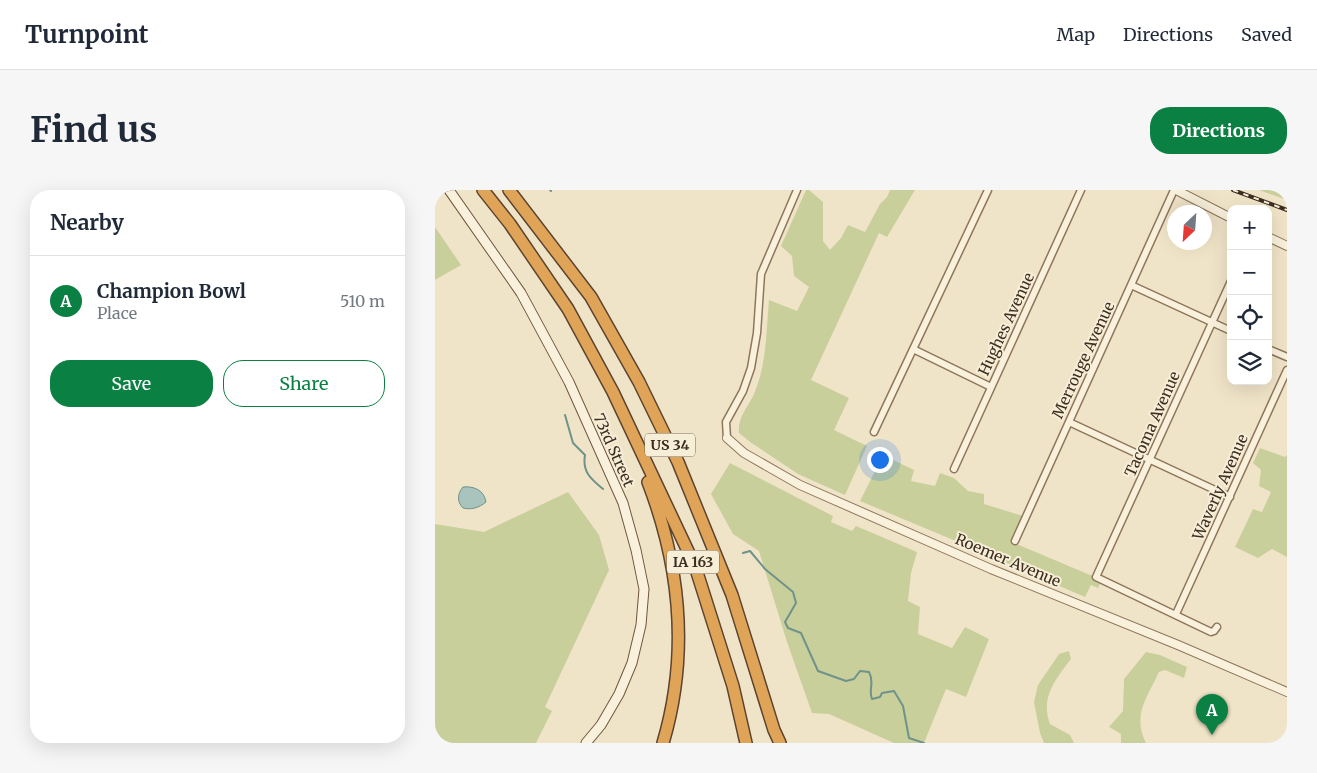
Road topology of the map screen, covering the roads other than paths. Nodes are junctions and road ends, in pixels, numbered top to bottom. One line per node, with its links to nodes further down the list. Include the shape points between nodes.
1 (449, 190): 32 (main road, 73rd Street, via 521,293 569,382 623,503 636,550 644,589 641,625 632,662 619,694)
2 (483, 190): 20 (highway, US 34, via 568,309)
3 (509, 190): 31 (highway, US 34, via 591,296 639,382 678,462 732,595)
4 (797, 190): 23 (street, via 761,274 751,368 727,422)
5 (988, 190): 15 (street)
6 (1081, 190): 19 (street, Hughes Avenue)
7 (1175, 190): 8 (street); 11 (street, Merrouge Avenue)
8 (1227, 216)
9 (1272, 239): 10 (street)
10 (1287, 246)
11 (1131, 285): 13 (street); 21 (street, Merrouge Avenue)
12 (1227, 290): 13 (street, Tacoma Avenue)
13 (1212, 322): 14 (street); 24 (street, Tacoma Avenue)
14 (1227, 329)
15 (913, 349): 19 (street); 22 (street)
16 (1272, 351): 17 (street)
17 (1287, 357)
18 (1287, 370): 26 (street, Waverly Avenue)
19 (991, 387): 25 (street, Hughes Avenue)
20 (613, 392): 33 (highway, US 34, via 653,494 669,546 678,602 676,685); 34 (highway, IA 163, via 695,566 733,686)
21 (1069, 422): 24 (street); 27 (street, Merrouge Avenue)
22 (874, 432)
23 (727, 438): 30 (street, Roemer Avenue, via 744,453 801,485 991,569)
24 (1149, 460): 26 (street); 28 (street, Tacoma Avenue, via 1096,577)
25 (953, 469)
26 (1230, 497): 28 (street, Waverly Avenue)
27 (1015, 541)
28 (1177, 614): 29 (street, via 1211,632)
29 (1217, 627)
30 (1287, 692)
31 (774, 730): 35 (highway); 36 (highway, US 34)
32 (586, 743)
33 (663, 743)
34 (745, 743)
35 (776, 743)
36 (781, 743)

